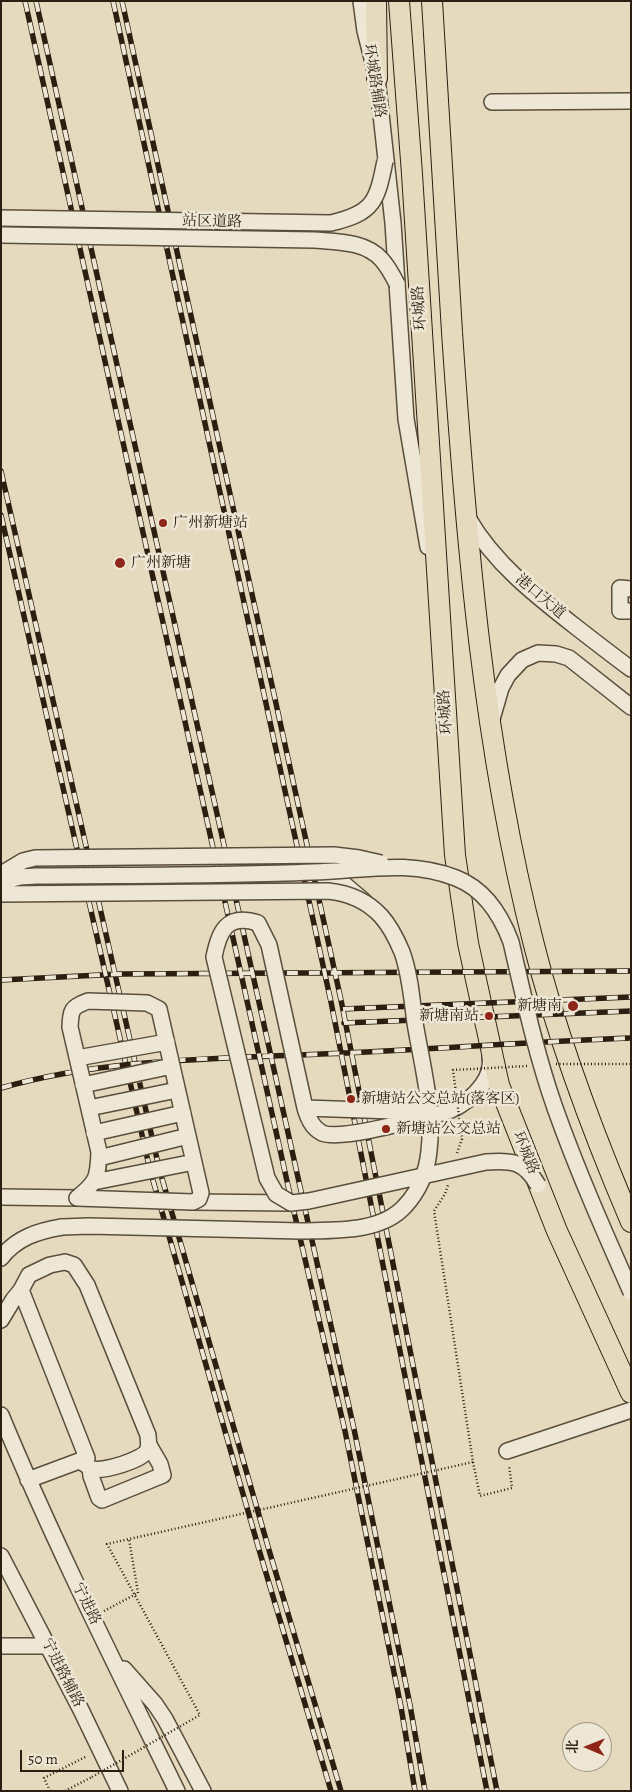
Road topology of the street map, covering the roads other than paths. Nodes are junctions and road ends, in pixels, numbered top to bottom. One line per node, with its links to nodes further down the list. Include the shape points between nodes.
1 (361, 1): 5 (street, 环城路辅路)
2 (376, 1): 5 (main road)
3 (399, 1): 14 (main road, 环城路)
4 (432, 1): 12 (main road, 环城路)
5 (377, 78): 8 (street, 环城路辅路)
6 (631, 101): 7 (street)
7 (492, 102)
8 (385, 161): 9 (street, 站区道路, bridge, via 379,191 370,205 357,216 331,223); 11 (street, 环城路辅路, bridge)
9 (1, 218)
10 (1, 235): 11 (street, 站区道路, bridge, via 348,243 374,252)
11 (398, 284): 14 (street, 环城路辅路, via 406,418)
12 (465, 511): 16 (street, 港口大道, via 488,549 510,572); 18 (main road, 环城路, via 480,655)
13 (631, 589): 15 (street, via 620,588 620,611)
14 (439, 604): 25 (main road, 环城路, via 455,855)
15 (631, 612)
16 (631, 669)
17 (631, 707): 18 (street, via 569,658 538,653 528,656 508,675)
18 (491, 724): 45 (main road, 环城路, via 504,806 534,946 581,1096)
19 (392, 866): 20 (street, bridge); 21 (street, bridge, via 334,855 35,858); 48 (street, bridge, via 439,872 457,878 485,897 505,928 555,1106 582,1179)
20 (314, 872): 22 (street, bridge, via 36,876); 24 (street, bridge, via 344,884)
21 (1, 874)
22 (1, 882)
23 (1, 894): 24 (street, bridge, via 328,891 355,897)
24 (369, 906): 46 (street, bridge, via 394,934 402,953 428,1106 430,1138 425,1169 421,1182 404,1207 379,1222 331,1230 62,1227 40,1230 22,1239)
25 (486, 1032): 34 (street, bridge, via 491,1062 486,1080 472,1098); 40 (main road, 环城路, bridge, via 499,1085)
26 (166, 1042): 27 (street, bridge); 27 (street, bridge, via 159,1009 147,1003 88,1001 76,1005 71,1012 70,1027); 28 (street, bridge)
27 (77, 1058): 29 (street, bridge)
28 (172, 1066): 29 (street, bridge); 30 (street, bridge)
29 (84, 1085): 31 (street, bridge)
30 (177, 1090): 31 (street, bridge); 33 (street, bridge)
31 (89, 1108): 35 (street, bridge)
32 (305, 1108): 34 (street, bridge); 34 (street, bridge, via 314,1127 322,1133 334,1135); 44 (street, bridge, via 269,944 258,923 236,920 225,927 218,938 214,957 267,1178 276,1194)
33 (183, 1113): 35 (street, bridge); 36 (street, bridge)
34 (442, 1113)
35 (94, 1133): 37 (street, bridge)
36 (188, 1136): 37 (street, bridge); 38 (street, bridge)
37 (99, 1158): 39 (street, bridge)
38 (194, 1162): 39 (street, bridge); 43 (street, bridge, via 200,1193 199,1199)
39 (94, 1182): 42 (street, bridge)
40 (538, 1185): 44 (street, bridge, via 530,1172 519,1164 486,1162); 50 (main road, 环城路)
41 (1, 1197): 42 (street)
42 (77, 1198): 43 (street, bridge)
43 (193, 1202): 44 (street, bridge)
44 (291, 1203)
45 (631, 1222)
46 (1, 1258)
47 (21, 1290): 49 (street); 53 (street, via 36,1271 65,1262 74,1265 87,1285 148,1435); 55 (street, via 87,1458)
48 (631, 1292)
49 (1, 1320)
50 (631, 1393)
51 (631, 1410): 54 (street)
52 (1, 1415): 56 (street, 宁进路)
53 (149, 1445): 55 (street, via 140,1456 106,1470); 55 (street, via 163,1475 102,1500)
54 (507, 1451)
55 (85, 1464): 56 (street)
56 (28, 1480): 60 (street, 宁进路)
57 (1, 1556): 59 (street, 宁进路辅路)
58 (1, 1646): 59 (street)
59 (48, 1646): 61 (street, 宁进路辅路)
60 (111, 1655): 62 (street, 宁进路); 63 (street, via 165,1719)
61 (120, 1791)
62 (177, 1791)
63 (203, 1791)

